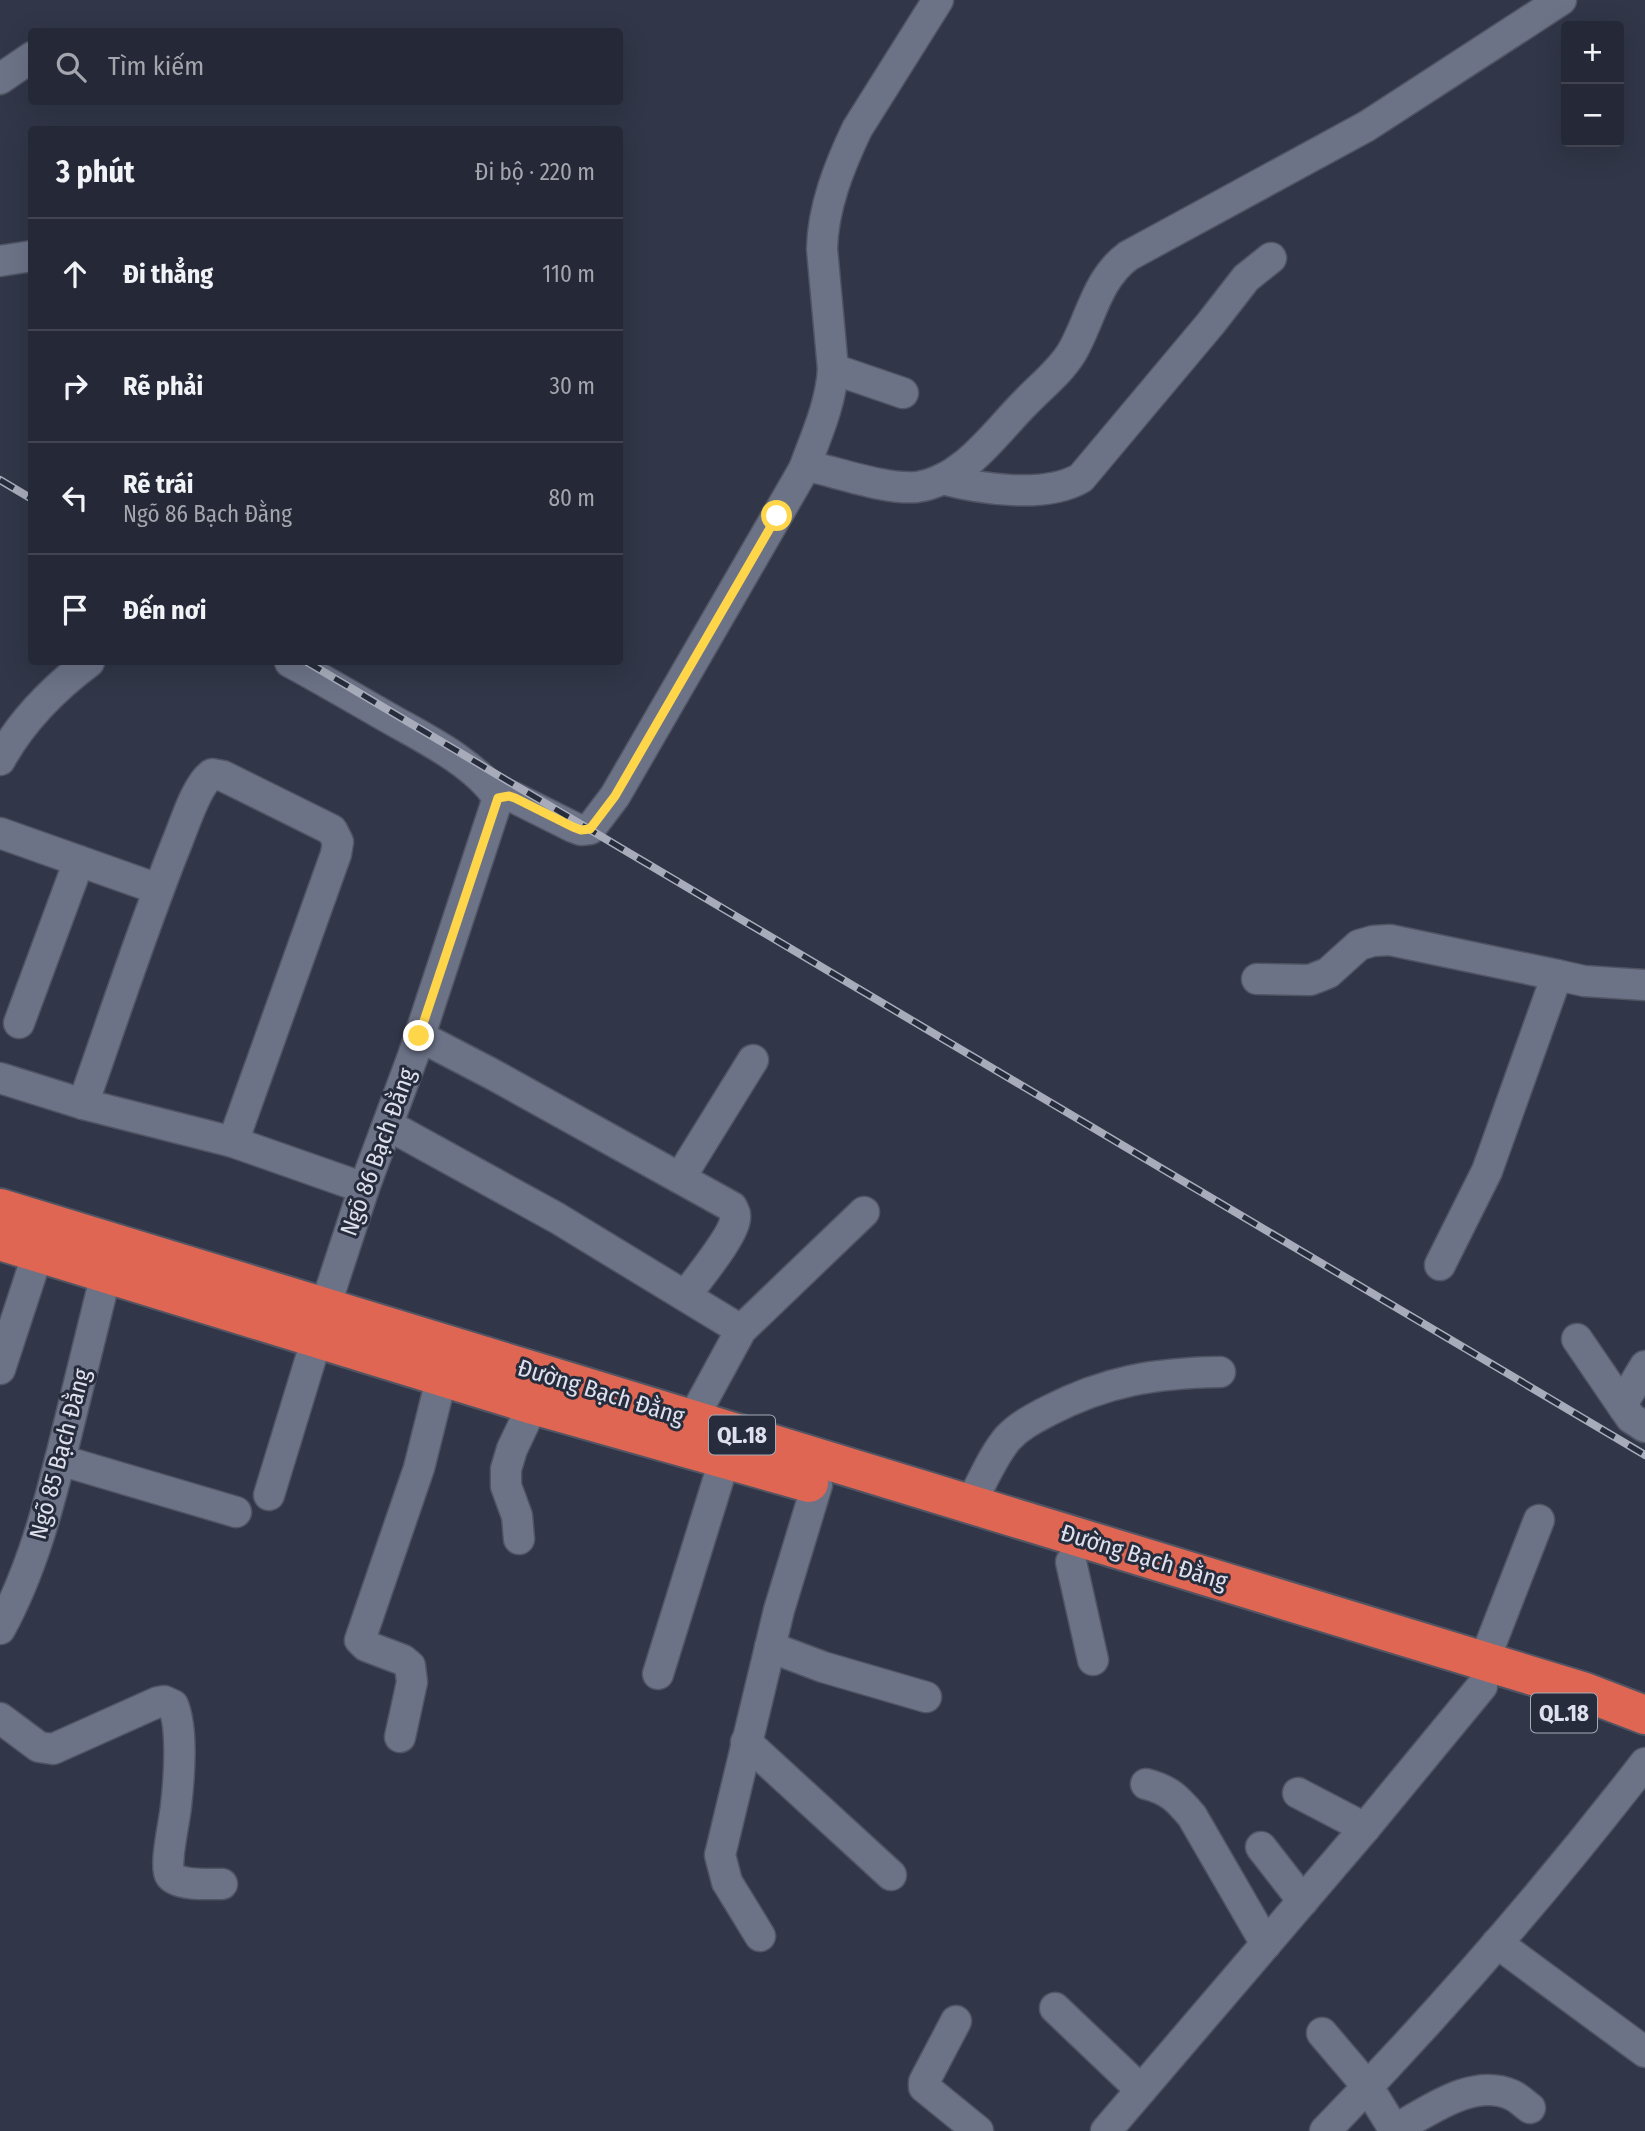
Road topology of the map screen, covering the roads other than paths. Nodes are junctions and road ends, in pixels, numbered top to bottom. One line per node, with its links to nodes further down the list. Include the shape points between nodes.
1 (938, 0): 8 (street, via 857,129 824,217 822,249)
2 (1561, 0): 11 (street, via 1367,126 1118,263 1060,369 978,452)
3 (28, 60): 4 (street)
4 (0, 79)
5 (28, 257): 7 (street)
6 (1271, 258): 11 (street, via 1246,278 1081,478 1050,489 991,488)
7 (0, 261)
8 (833, 369): 9 (street); 10 (street, via 829,400)
9 (903, 393)
10 (804, 470): 11 (street, via 812,467 906,487); 15 (street, via 615,796 590,829 573,827 515,798)
11 (942, 479)
12 (86, 665): 14 (street, via 36,708)
13 (295, 665): 15 (street, via 420,736 470,769)
14 (0, 760)
15 (498, 798): 23 (street, Ngõ 86 Bạch Đằng)
16 (0, 832): 17 (street)
17 (79, 861): 18 (street); 22 (street)
18 (158, 889): 26 (street); 28 (street, via 201,786 212,774 332,831 338,842)
19 (1557, 975): 20 (street, via 1390,940 1359,945 1328,973 1310,980); 21 (street); 35 (street, via 1487,1171)
20 (1257, 979)
21 (1645, 985)
22 (19, 1023)
23 (419, 1036): 27 (street, Ngõ 86 Bạch Đằng); 29 (street)
24 (753, 1060): 29 (street)
25 (0, 1078): 26 (street)
26 (83, 1104): 28 (street)
27 (387, 1125): 30 (street, Ngõ 86 Bạch Đằng); 37 (street, via 557,1218)
28 (233, 1142): 30 (street)
29 (680, 1178): 37 (street, via 732,1207 735,1214 729,1234)
30 (364, 1188): 38 (street, Ngõ 86 Bạch Đằng)
31 (0, 1208): 34 (highway, Đường Bạch Đằng / QL.18)
32 (863, 1212): 39 (street)
33 (0, 1241): 34 (highway, Đường Bạch Đằng / QL.18)
34 (47, 1245): 36 (highway, Đường Bạch Đằng / QL.18); 38 (highway, Đường Bạch Đằng / QL.18); 42 (street)
35 (1440, 1265)
36 (106, 1274): 38 (highway, Đường Bạch Đằng / QL.18); 49 (street, Ngõ 85 Bạch Đằng)
37 (686, 1296): 39 (street)
38 (321, 1323): 44 (highway, Đường Bạch Đằng / QL.18); 47 (highway, Đường Bạch Đằng / QL.18); 51 (street, Ngõ 86 Bạch Đằng)
39 (741, 1330): 47 (street)
40 (1577, 1339): 46 (street)
41 (1645, 1366): 46 (street, via 1624,1401)
42 (0, 1369)
43 (1220, 1372): 52 (street, via 1160,1374 1117,1384 1072,1398 1024,1423 999,1450)
44 (442, 1376): 45 (highway, Đường Bạch Đằng / QL.18); 65 (street, via 419,1468 360,1640 410,1666 412,1682)
45 (533, 1405): 48 (highway, Đường Bạch Đằng / QL.18); 55 (street, via 506,1469)
46 (1634, 1418)
47 (692, 1420): 52 (highway, Đường Bạch Đằng / QL.18)
48 (726, 1458): 50 (highway, Đường Bạch Đằng / QL.18); 60 (street)
49 (60, 1461): 53 (street); 57 (street, Ngõ 85 Bạch Đằng, via 33,1554)
50 (817, 1485): 56 (highway, Đường Bạch Đằng / QL.18); 58 (street)
51 (269, 1495)
52 (970, 1504): 61 (highway, Đường Bạch Đằng / QL.18)
53 (236, 1512)
54 (1539, 1520): 61 (street)
55 (519, 1539)
56 (1071, 1562): 59 (street); 61 (highway, Đường Bạch Đằng / QL.18)
57 (0, 1629)
58 (770, 1647): 62 (street); 66 (street)
59 (1093, 1660)
60 (658, 1674)
61 (1483, 1674): 63 (highway, QL.18, via 1584,1692); 67 (highway, QL.18, via 1538,1703); 71 (street)
62 (926, 1697)
63 (1645, 1715)
64 (0, 1718): 74 (street, via 39,1747 53,1749 158,1702 173,1705 179,1770 168,1868 175,1880)
65 (400, 1737)
66 (746, 1742): 73 (street); 76 (street, via 720,1855 727,1882)
67 (1645, 1742)
68 (1645, 1763): 77 (street)
69 (1146, 1784): 78 (street, via 1170,1793 1192,1816)
70 (1298, 1793): 71 (street)
71 (1365, 1828): 75 (street)
72 (1261, 1847): 75 (street)
73 (891, 1875)
74 (222, 1884)
75 (1303, 1901): 78 (street)
76 (760, 1936)
77 (1497, 1943): 82 (street); 83 (street)
78 (1266, 1944): 84 (street)
79 (1055, 2008): 84 (street)
80 (956, 2021): 87 (street, via 924,2087)
81 (1322, 2033): 83 (street)
82 (1645, 2052)
83 (1368, 2087): 86 (street); 89 (street)
84 (1141, 2091): 88 (street)
85 (1530, 2108): 86 (street, via 1514,2096 1485,2090 1462,2094)
86 (1395, 2130)
87 (978, 2131)
88 (1106, 2131)
89 (1325, 2131)

